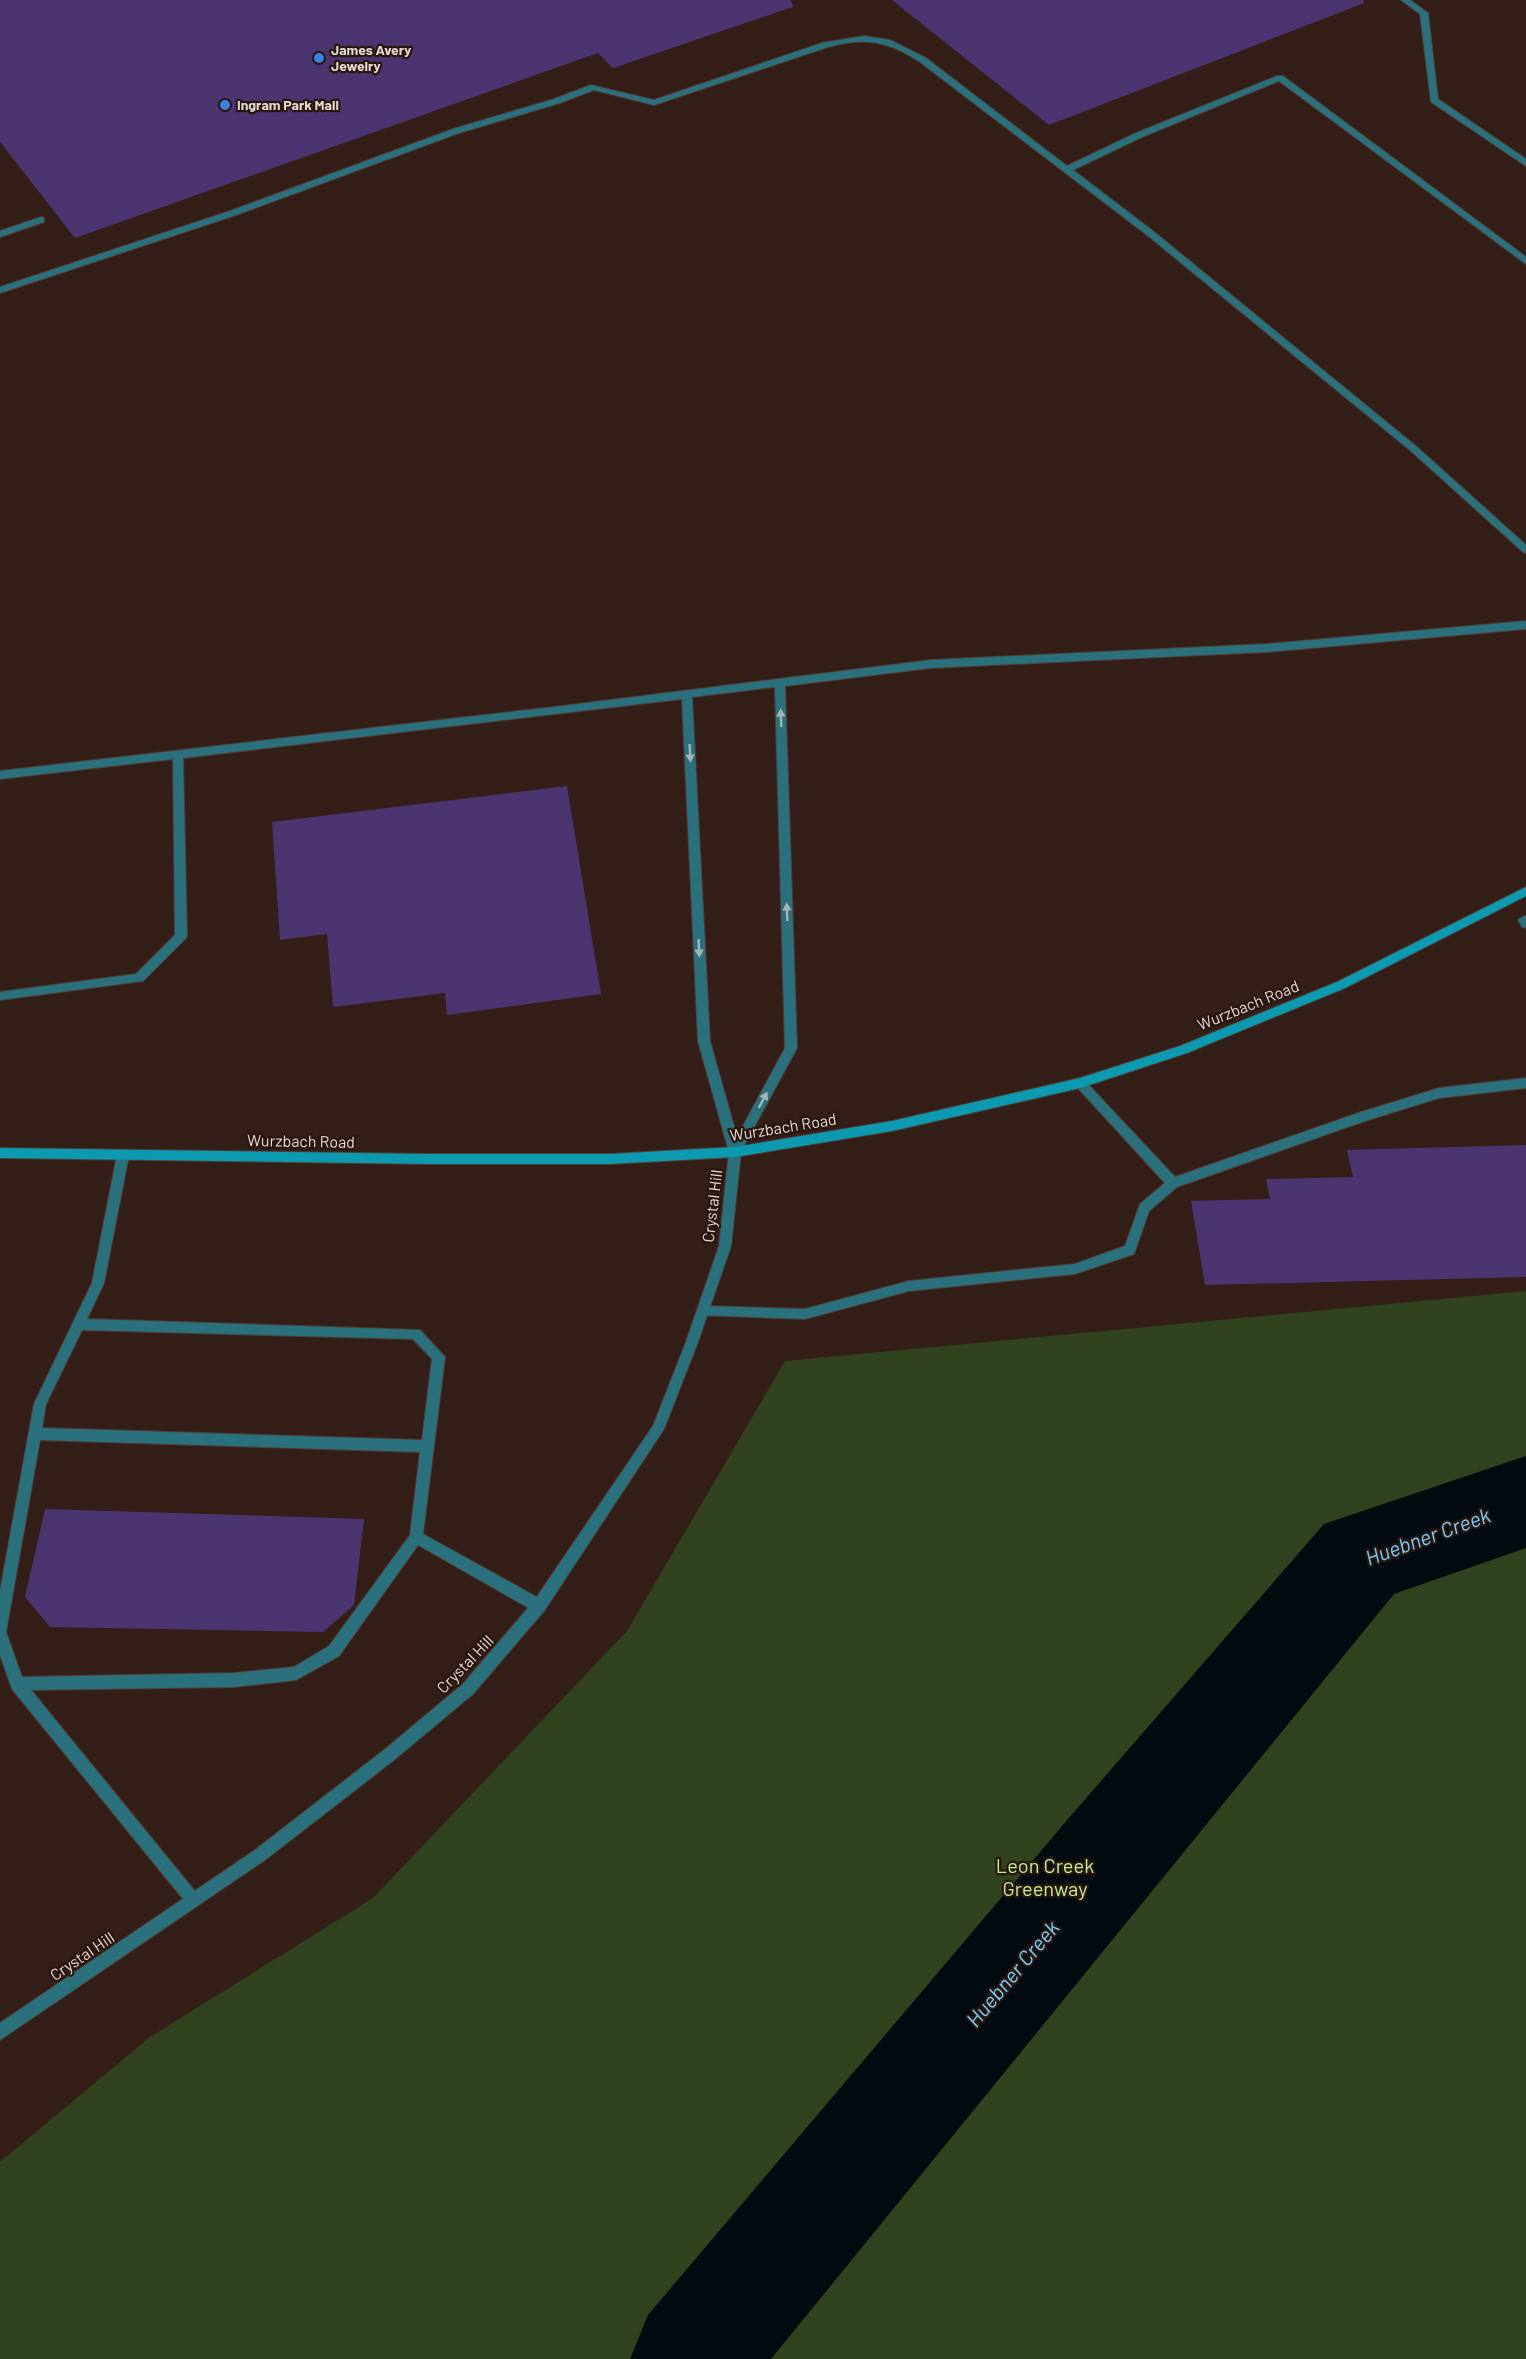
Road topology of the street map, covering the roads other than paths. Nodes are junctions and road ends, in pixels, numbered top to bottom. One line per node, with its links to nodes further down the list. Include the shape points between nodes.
1 (1405, 0): 2 (street, via 1424,13 1430,38 1434,100)
2 (1526, 163)
3 (1068, 168): 6 (street, via 1280,78); 7 (street, via 902,45 871,38 847,38 654,102 594,87); 8 (street, via 1414,449)
4 (41, 220): 5 (street)
5 (0, 234)
6 (1526, 261)
7 (0, 290)
8 (1526, 550)
9 (1526, 625): 10 (street, via 1266,648 931,664)
10 (780, 683): 11 (street); 18 (street, one-way to 10, via 791,1048)
11 (687, 694): 12 (street); 18 (street, one-way to 18, via 704,1041)
12 (178, 754): 13 (street); 15 (street, via 181,936 139,978)
13 (0, 775)
14 (1526, 891): 16 (main road, Wurzbach Road, via 1341,985 1183,1050)
15 (0, 996)
16 (1080, 1083): 18 (main road, Wurzbach Road, via 892,1126); 21 (street)
17 (1526, 1083): 21 (street, via 1439,1093)
18 (735, 1152): 20 (main road, Wurzbach Road, via 598,1159); 22 (street, Crystal Hill, via 725,1246)
19 (0, 1153): 20 (main road, Wurzbach Road)
20 (123, 1155): 23 (street, via 98,1283)
21 (1173, 1182): 22 (street, via 1144,1208 1130,1250 1075,1269 909,1286 805,1314)
22 (703, 1311): 27 (street, Crystal Hill, via 658,1429)
23 (78, 1324): 24 (street, via 40,1404); 25 (street, via 416,1334 439,1357)
24 (35, 1434): 25 (street); 28 (street)
25 (429, 1446): 26 (street)
26 (416, 1538): 27 (street); 30 (street, via 334,1651 296,1673 234,1680)
27 (539, 1606): 31 (street, Crystal Hill, via 468,1689 260,1855)
28 (0, 1629)
29 (0, 1635): 30 (street)
30 (16, 1684): 31 (street)
31 (193, 1900): 32 (street, Crystal Hill)
32 (0, 2032)

